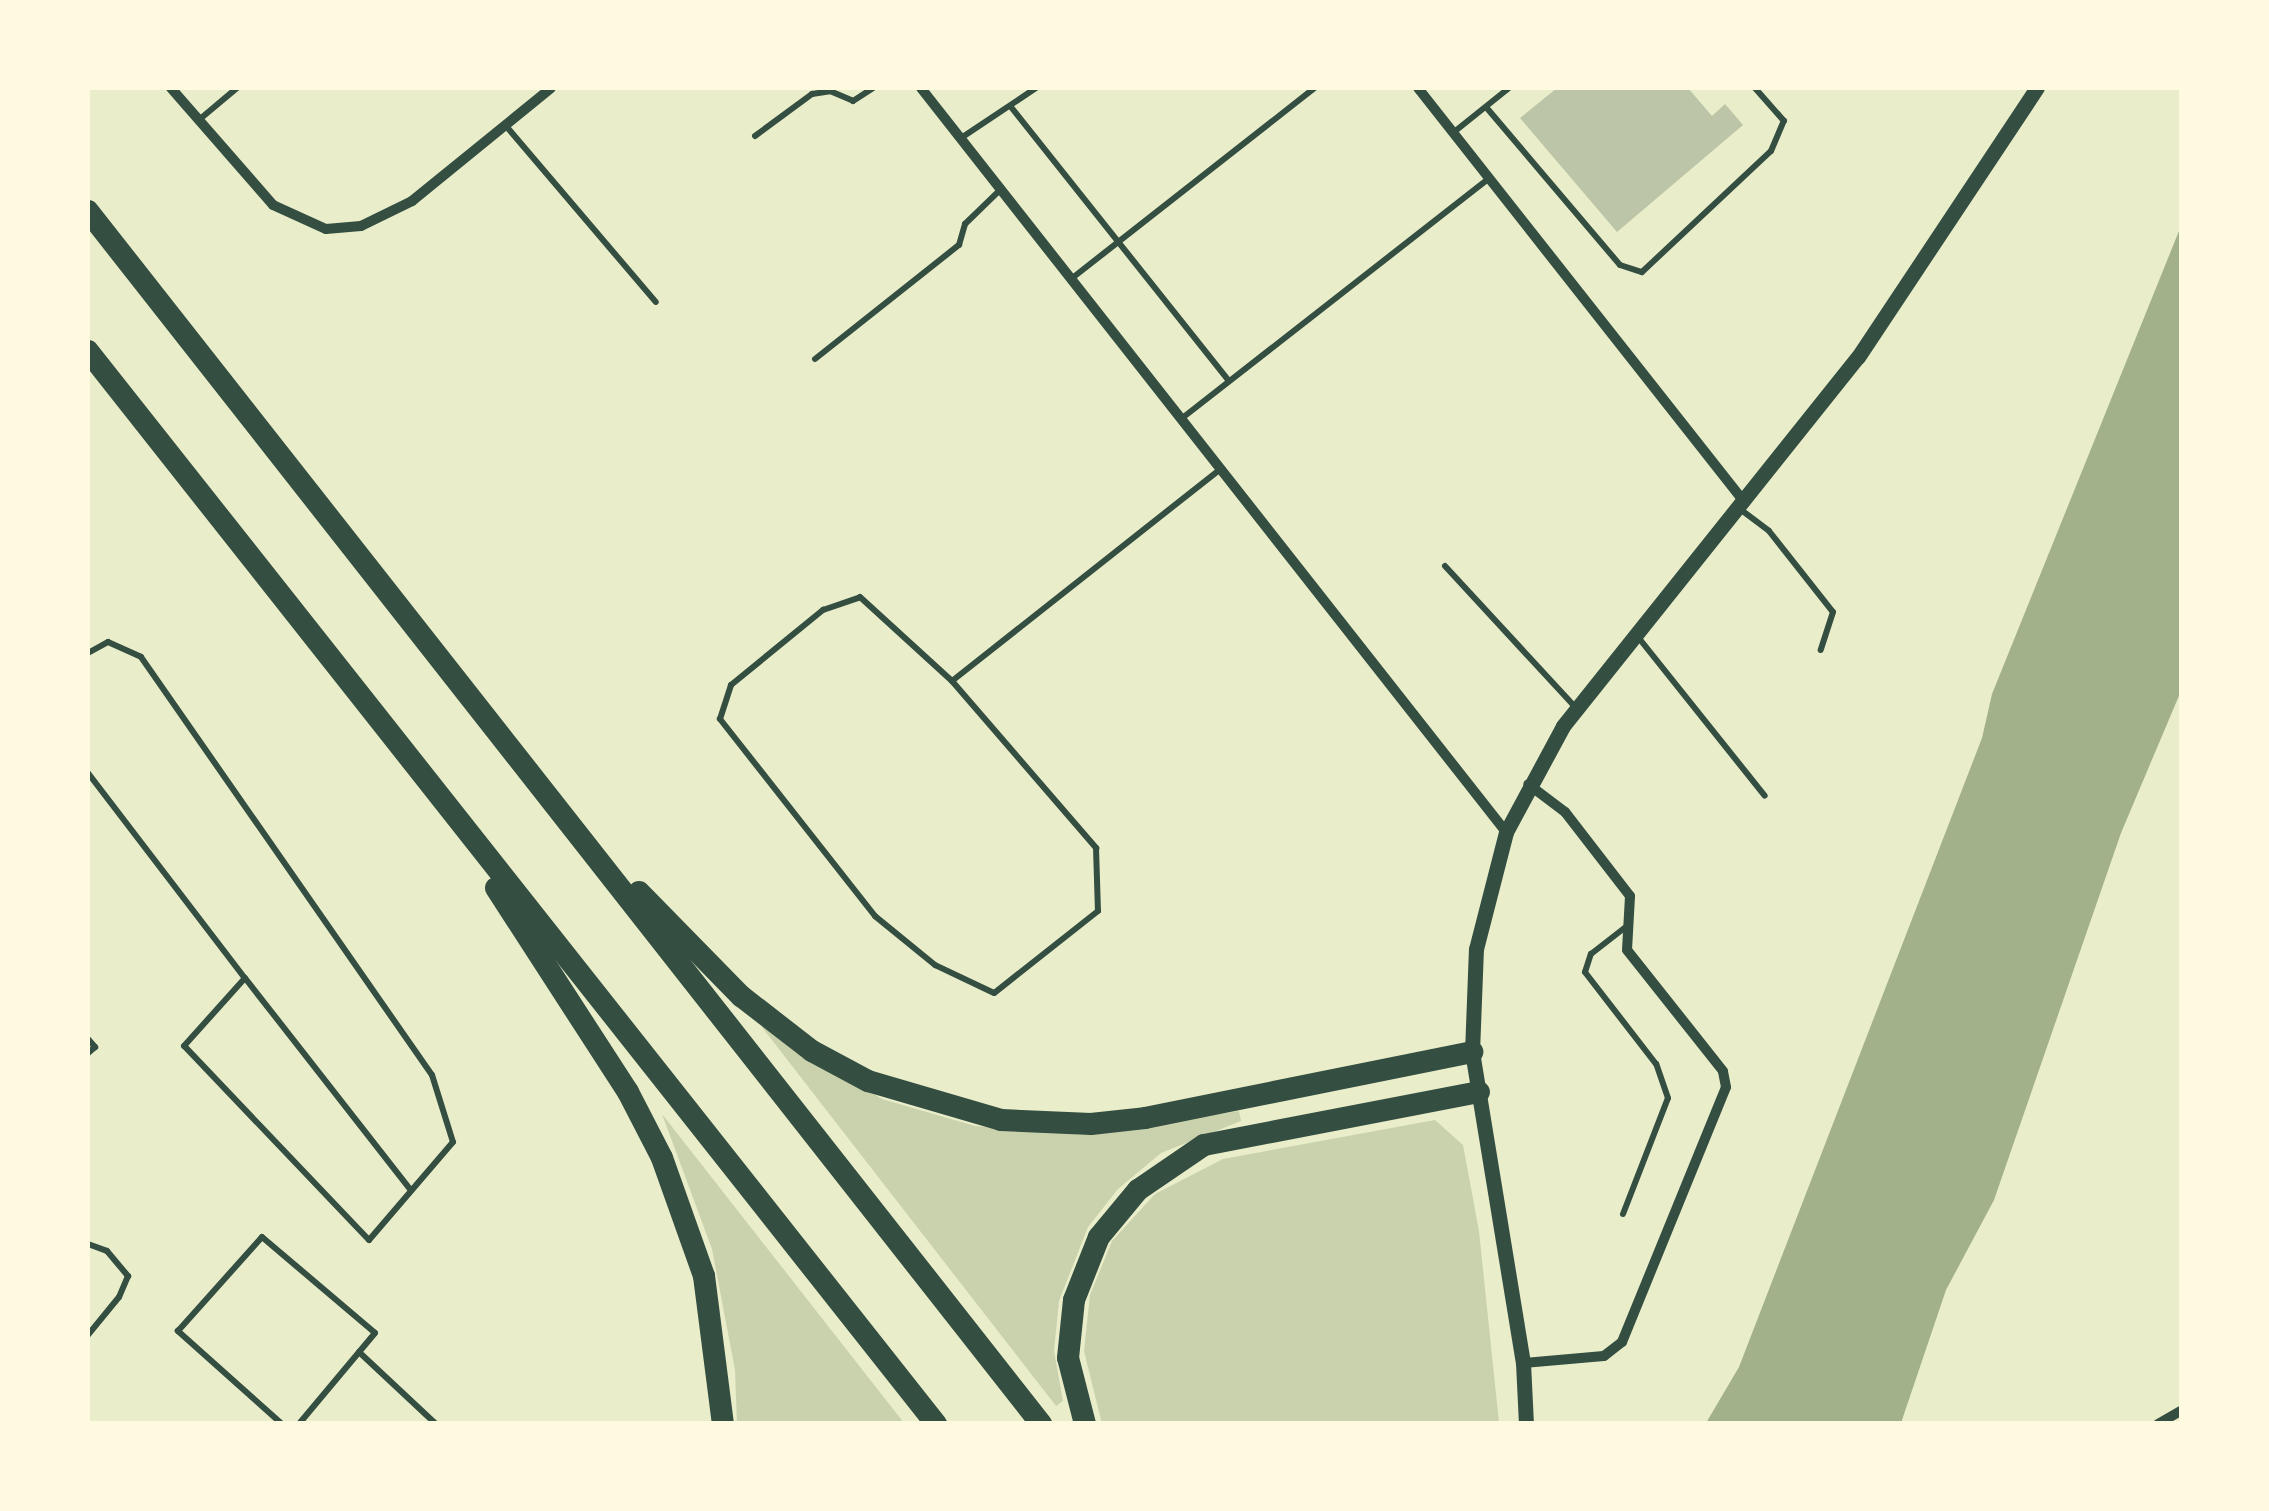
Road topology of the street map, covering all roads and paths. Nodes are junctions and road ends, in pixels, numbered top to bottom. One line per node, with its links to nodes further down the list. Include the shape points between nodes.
1 (171, 88): 16 (street)
2 (237, 88): 16 (lane)
3 (528, 88): 13 (lane)
4 (551, 88): 13 (street)
5 (872, 88): 19 (lane, via 853,101 830,91 812,94)
6 (921, 88): 20 (street)
7 (1036, 88): 15 (lane)
8 (1315, 88): 24 (lane)
9 (1418, 88): 18 (street)
10 (1509, 88): 14 (lane)
11 (1755, 88): 14 (lane, via 1784,120 1771,151 1642,272 1620,265)
12 (2037, 88): 32 (street, via 1858,357)
13 (538, 98): 17 (street)
14 (1486, 107): 18 (lane)
15 (1010, 108): 20 (lane); 24 (lane)
16 (199, 120): 17 (street, via 273,204 326,229 384,218)
17 (505, 125): 26 (lane)
18 (1454, 132): 21 (street)
19 (755, 136)
20 (961, 138): 22 (street)
21 (1490, 178): 29 (lane); 32 (street)
22 (1001, 190): 25 (street); 28 (lane, via 965,224 959,245)
23 (88, 212): 42 (highway)
24 (1120, 241): 25 (lane); 29 (lane)
25 (1071, 279): 30 (street)
26 (656, 302)
27 (88, 351): 43 (highway)
28 (816, 359)
29 (1229, 381): 30 (lane)
30 (1181, 418): 31 (street)
31 (1220, 469): 37 (lane); 44 (street)
32 (1743, 506): 34 (street); 35 (lane, via 1834,612)
33 (1445, 566): 38 (lane)
34 (1637, 636): 38 (street); 41 (lane)
35 (1821, 650)
36 (88, 653): 51 (lane, via 108,642 141,657 432,1075 453,1142)
37 (952, 681): 37 (lane, via 860,597 823,610 731,685 720,719 875,916 935,966 994,993 1098,911 1096,848)
38 (1577, 709): 40 (street)
39 (88, 773): 46 (lane)
40 (1528, 784): 44 (street); 45 (street, via 1565,812 1630,896)
41 (1765, 796)
42 (555, 805): 48 (highway, via 740,996 868,1082 957,1111 1040,1124 1109,1122); 63 (highway)
43 (445, 810): 61 (highway, via 628,1092 662,1158 704,1276); 62 (highway, via 610,1006)
44 (1506, 832): 48 (street, via 1478,935)
45 (1628, 926): 52 (lane, via 1585,962 1590,985 1666,1080 1661,1120); 56 (street, via 1627,950 1724,1071 1726,1087 1622,1342 1604,1356)
46 (245, 978): 51 (lane); 51 (lane, via 184,1046 369,1240)
47 (88, 1039): 49 (lane, via 95,1047)
48 (1472, 1052): 50 (street)
49 (88, 1053)
50 (1479, 1092): 56 (street); 64 (highway, via 1204,1146 1138,1190 1099,1237 1074,1300 1068,1358)
51 (410, 1189)
52 (1624, 1214)
53 (88, 1244): 54 (lane, via 106,1250 128,1276)
54 (88, 1335)
55 (359, 1352): 58 (lane, via 375,1333 262,1237 178,1332); 59 (lane); 60 (lane)
56 (1524, 1362): 65 (street)
57 (2182, 1410): 66 (street)
58 (282, 1424)
59 (299, 1424)
60 (436, 1424)
61 (723, 1424)
62 (936, 1424)
63 (1040, 1424)
64 (1085, 1424)
65 (1526, 1424)
66 (2158, 1424)

